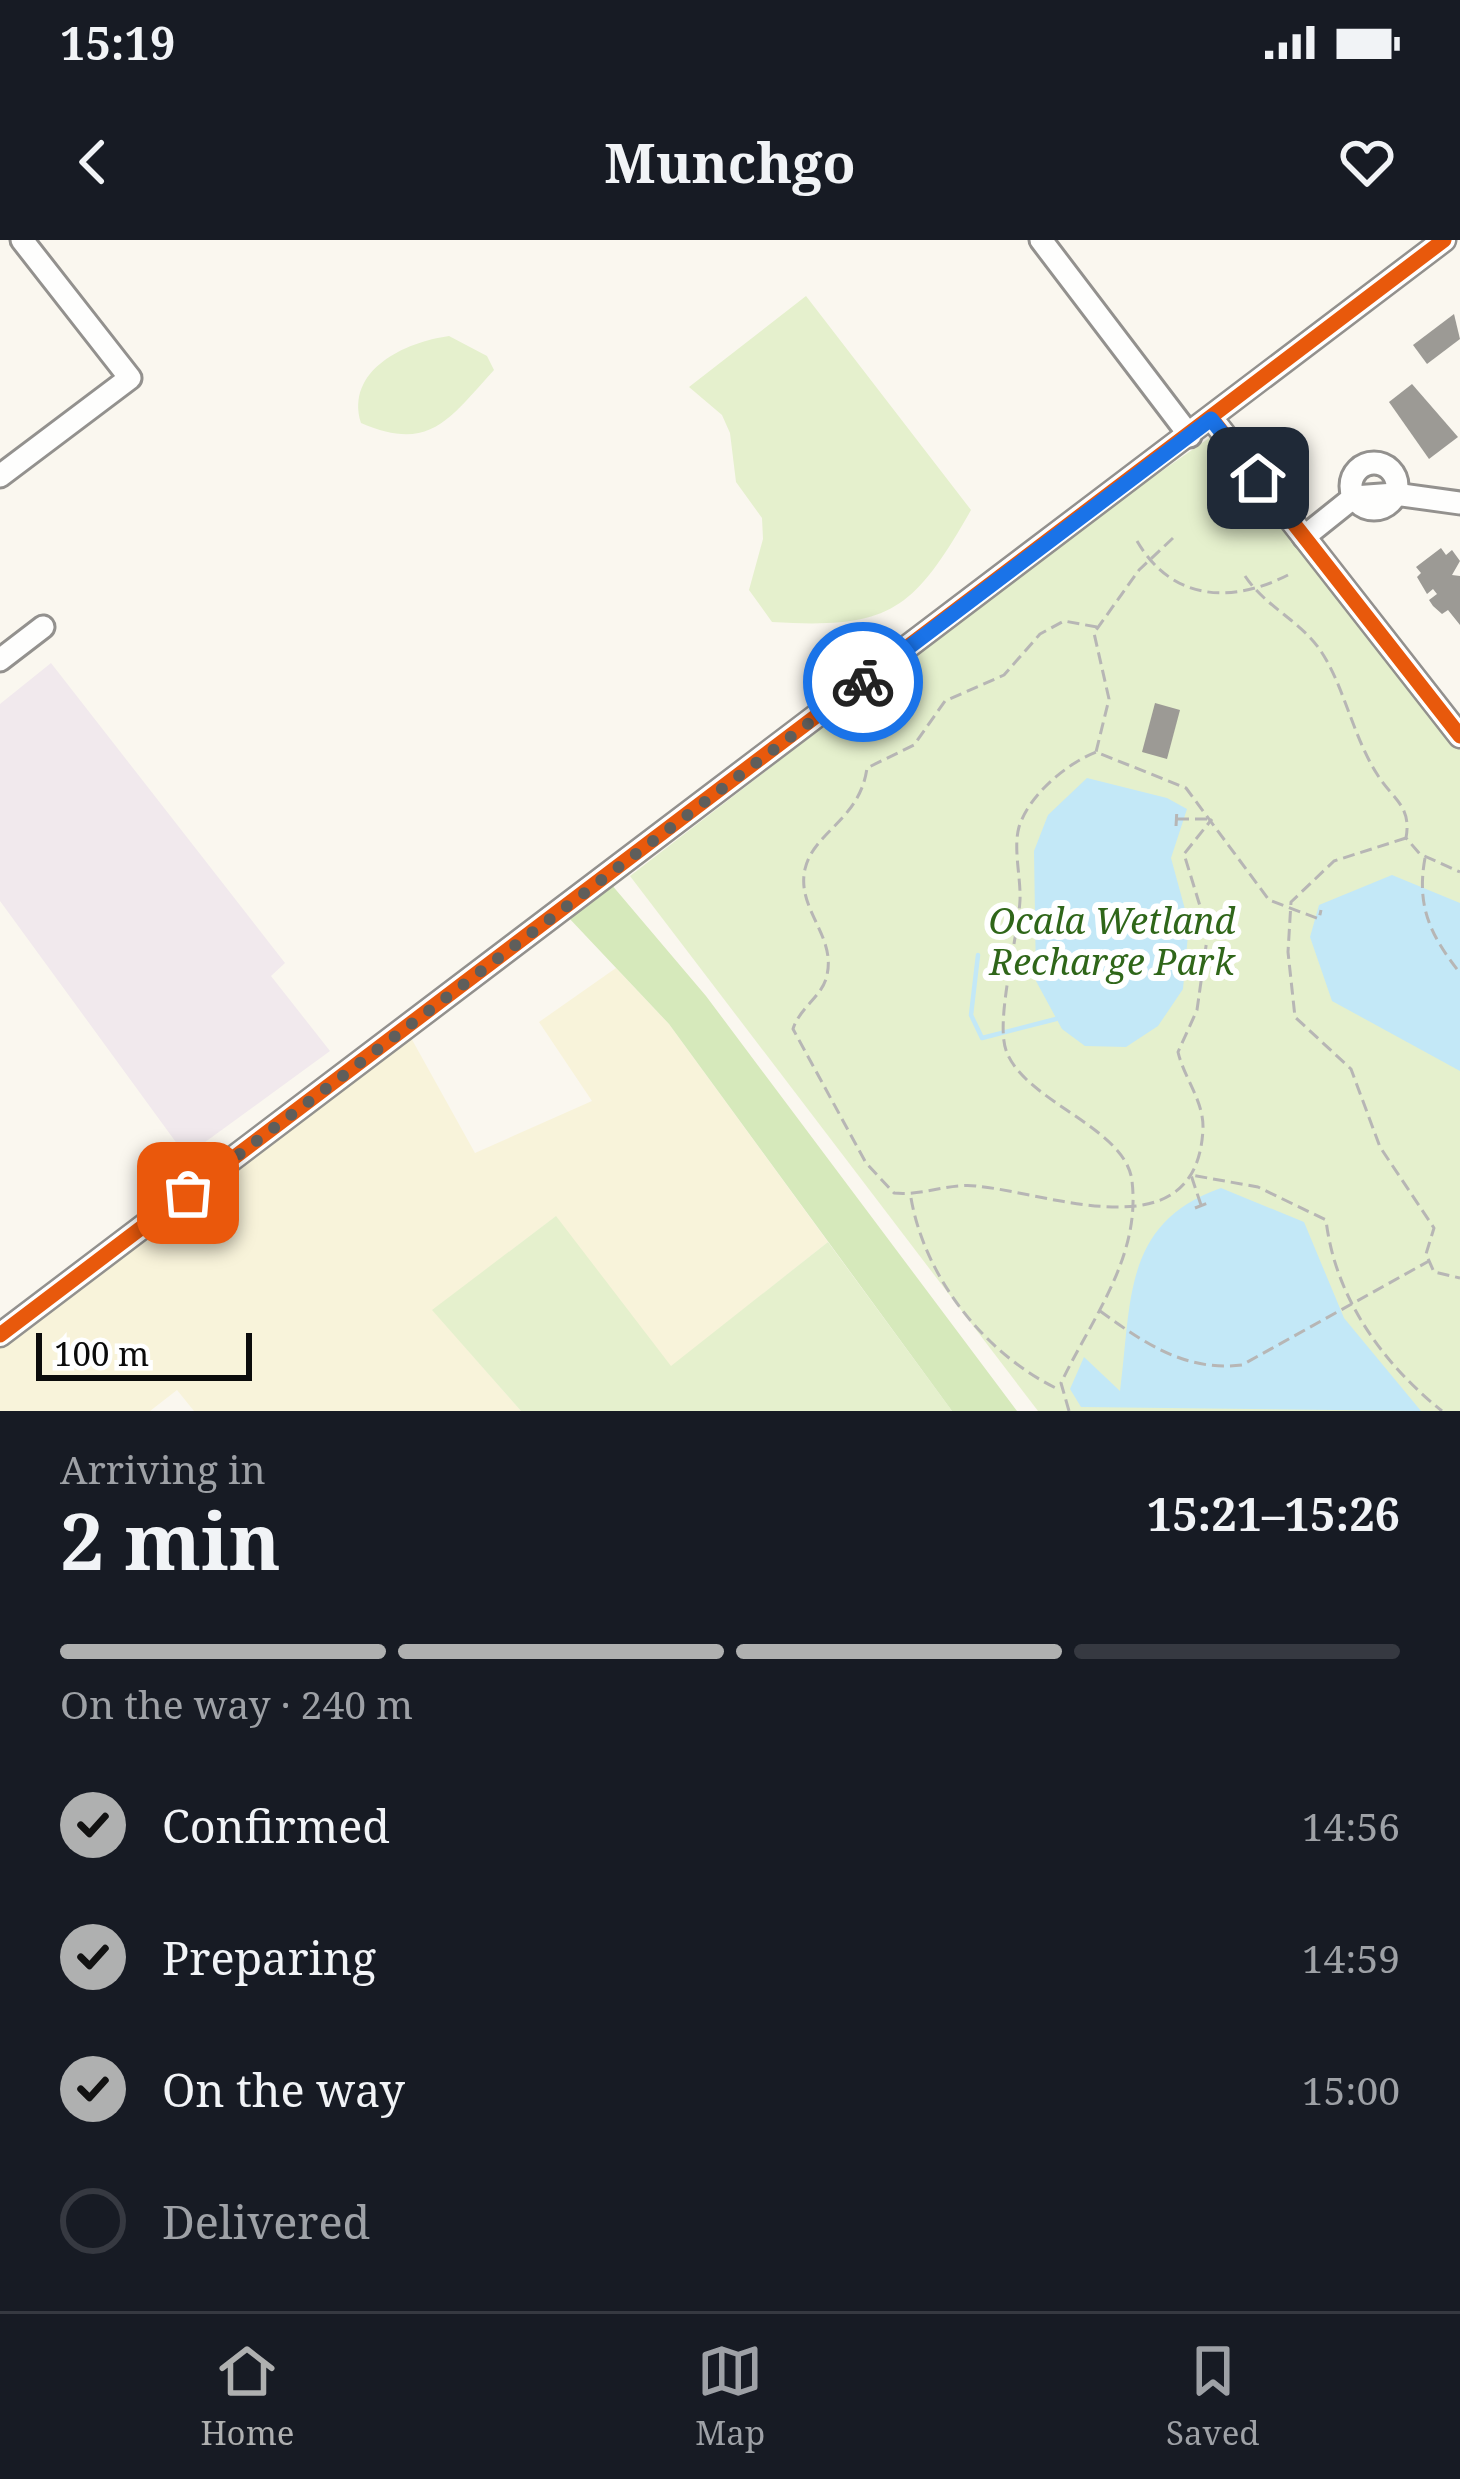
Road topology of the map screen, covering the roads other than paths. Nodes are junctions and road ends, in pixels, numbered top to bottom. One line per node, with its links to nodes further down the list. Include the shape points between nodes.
1 (22, 240): 6 (street, via 130,378)
2 (1041, 240): 5 (street)
3 (1444, 240): 4 (street)
4 (1211, 419): 5 (street); 10 (street)
5 (1190, 436): 14 (street)
6 (0, 476)
7 (1395, 494): 8 (street); 8 (street, via 1390,467 1366,462 1355,471); 9 (street)
8 (1354, 497): 10 (street)
9 (1458, 505)
10 (1304, 537): 13 (street)
11 (43, 627): 12 (street)
12 (0, 660)
13 (1460, 736)
14 (0, 1335)

